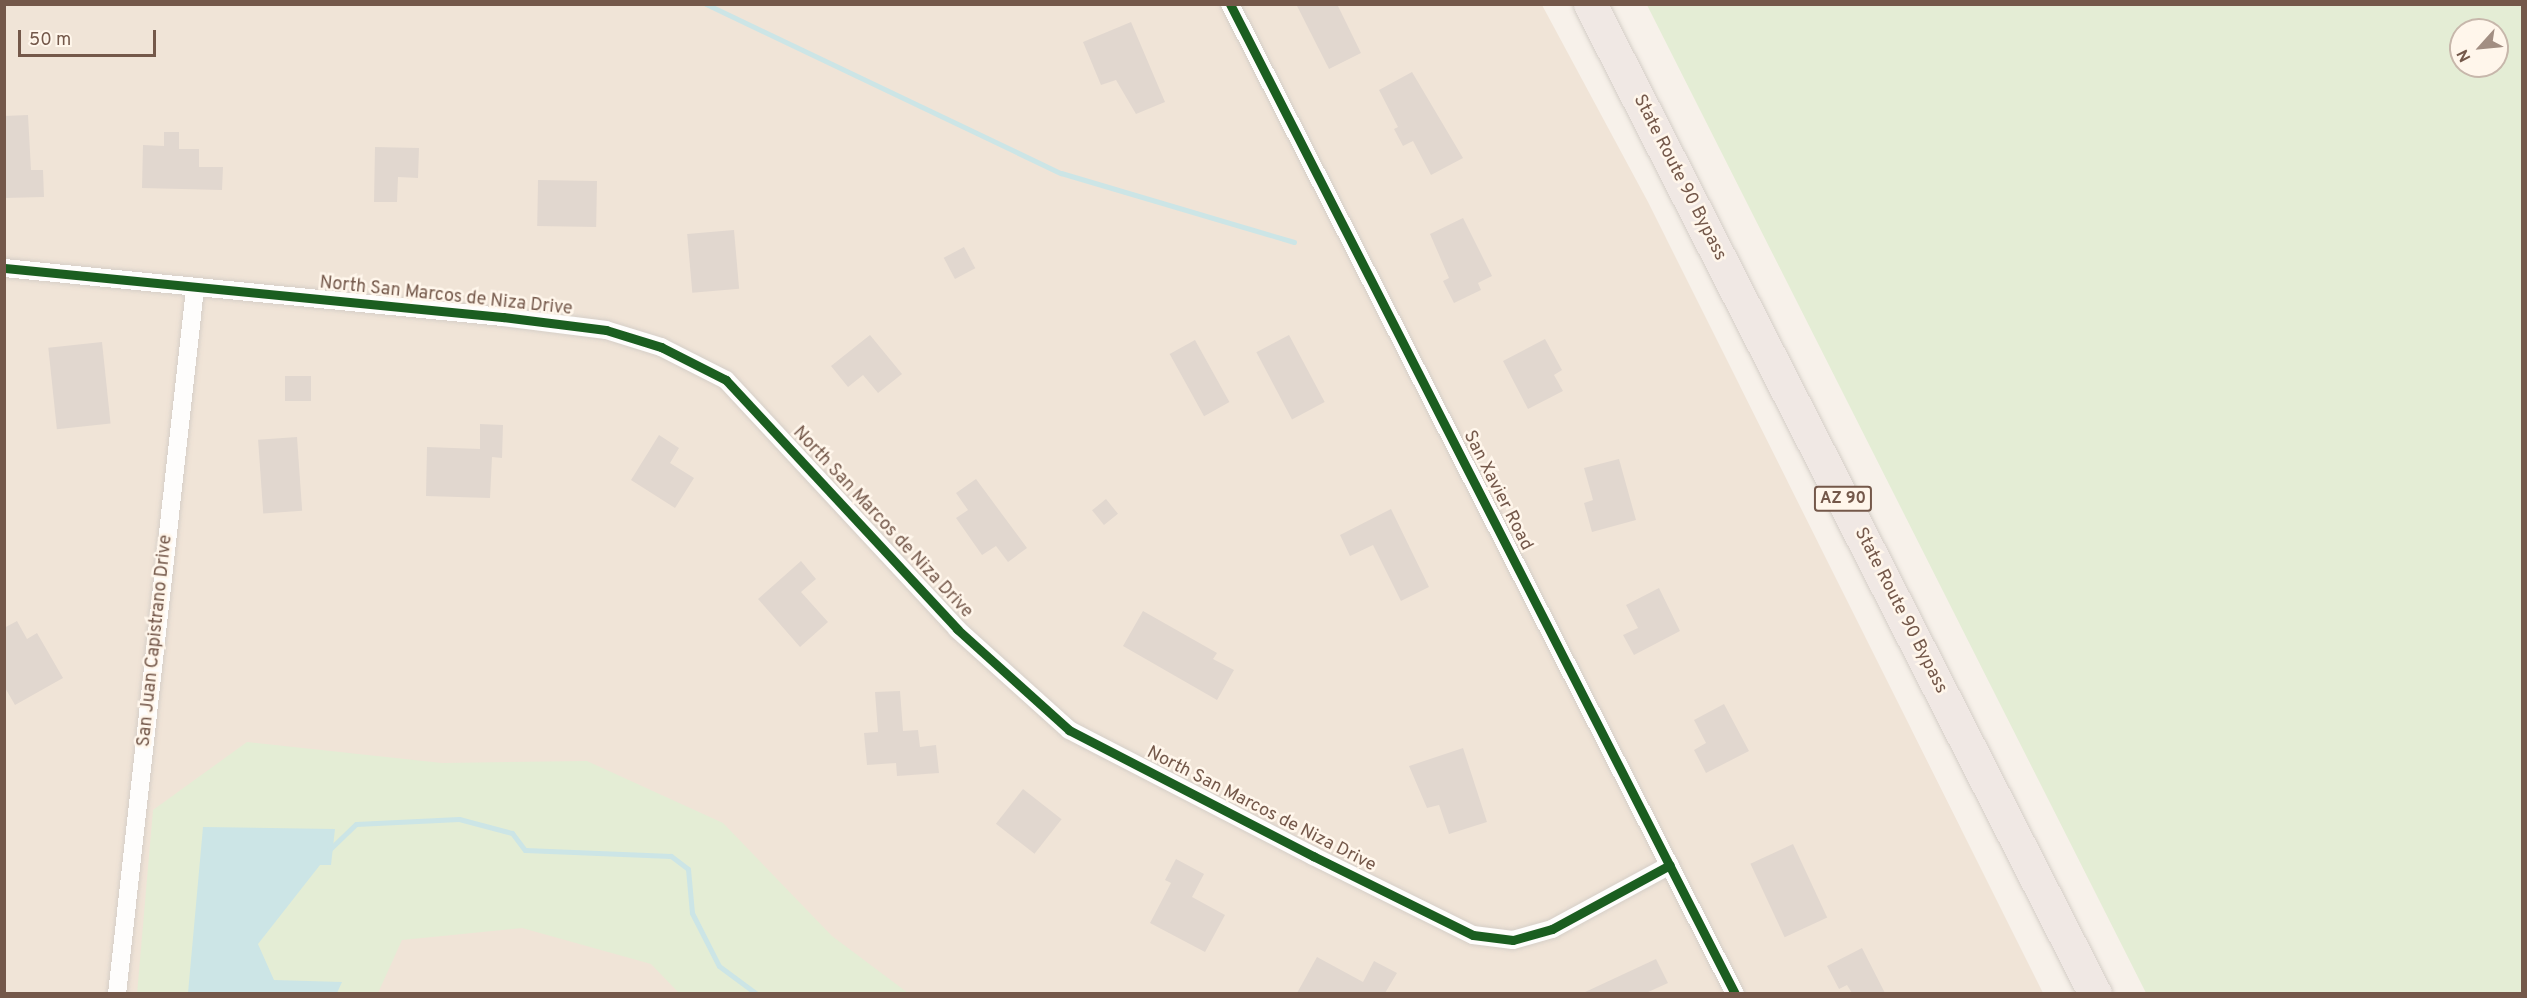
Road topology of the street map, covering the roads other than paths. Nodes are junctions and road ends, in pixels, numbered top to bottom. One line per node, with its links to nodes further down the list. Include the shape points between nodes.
1 (1230, 4): 5 (street, San Xavier Road)
2 (1590, 4): 8 (highway, State Route 90 Bypass / AZ 90)
3 (4, 268): 4 (street, North San Marcos de Niza Drive)
4 (195, 289): 5 (street, North San Marcos de Niza Drive, via 606,330 661,347 717,375 742,397 957,629 1069,730 1473,935 1513,940 1552,929); 6 (street, San Juan Capistrano Drive)
5 (1670, 865): 7 (street, San Xavier Road)
6 (117, 993)
7 (1735, 993)
8 (2095, 993)

